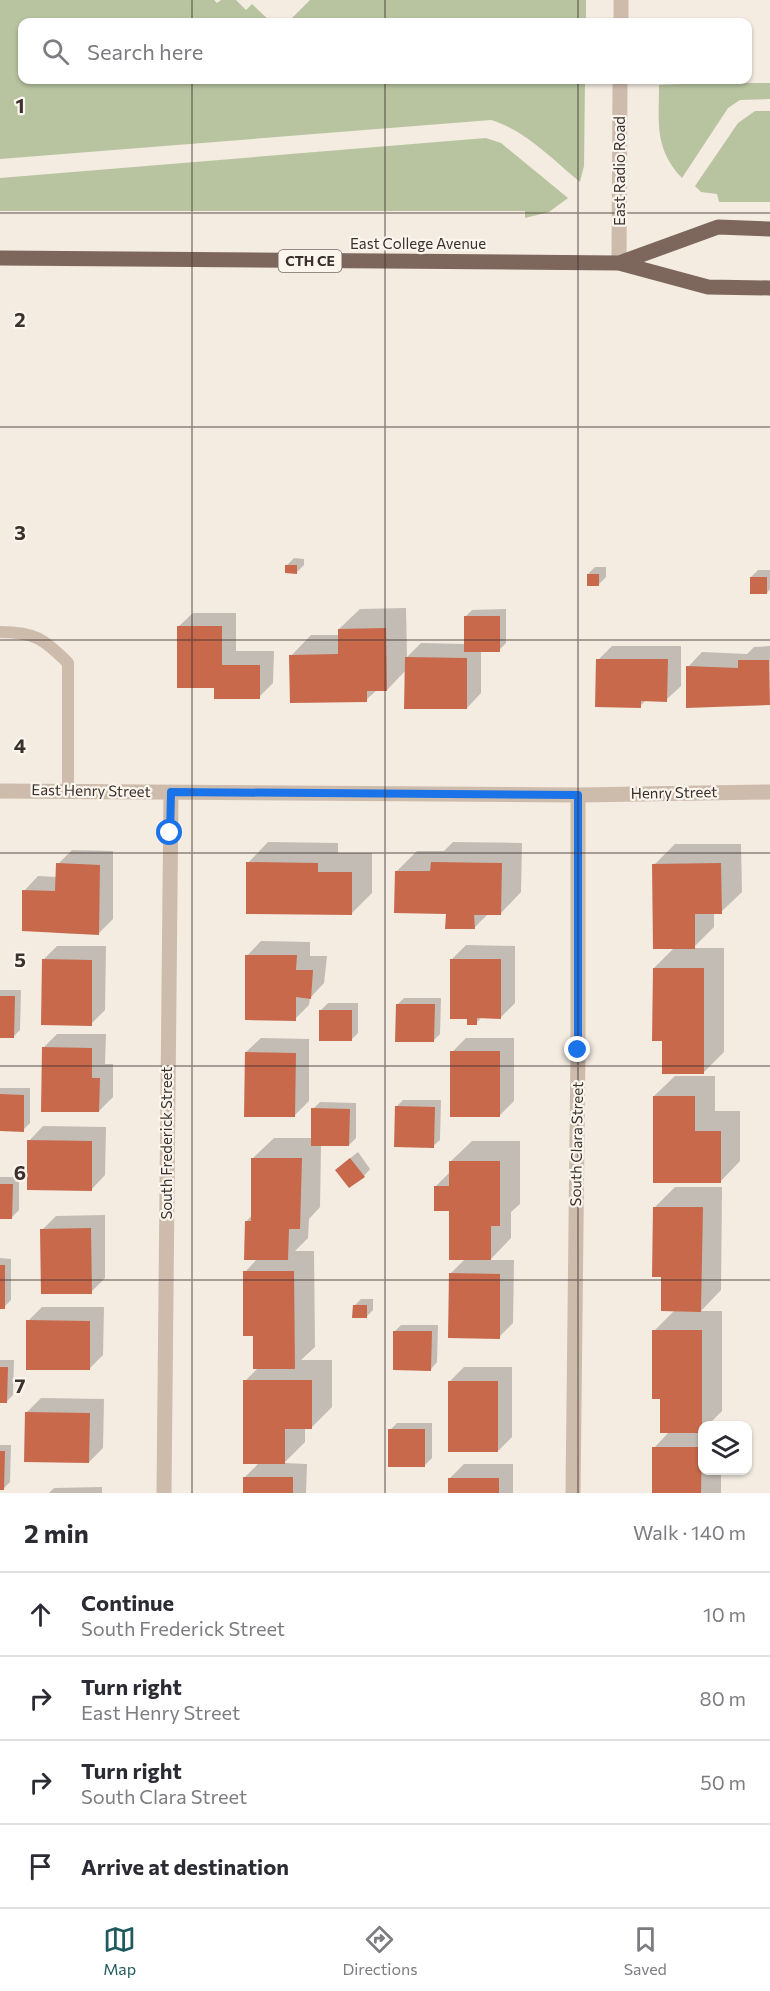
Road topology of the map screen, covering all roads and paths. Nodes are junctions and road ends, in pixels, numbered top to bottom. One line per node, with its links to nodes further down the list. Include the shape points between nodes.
1 (621, 0): 2 (street)
2 (621, 18)
3 (620, 84): 6 (street, East Radio Road)
4 (770, 229): 6 (main road, East College Avenue / CTH CE, via 718,227)
5 (0, 258): 6 (main road, East College Avenue / CTH CE)
6 (619, 263): 7 (main road, East College Avenue / CTH CE, via 708,287)
7 (770, 288)
8 (0, 632): 10 (lane, via 25,632 45,640 68,663)
9 (0, 790): 10 (street, East Henry Street)
10 (68, 791): 11 (street, East Henry Street)
11 (171, 792): 13 (street, East Henry Street); 14 (street, South Frederick Street)
12 (770, 792): 13 (street, Henry Street)
13 (578, 795): 15 (street, South Clara Street)
14 (164, 1493)
15 (573, 1493)

